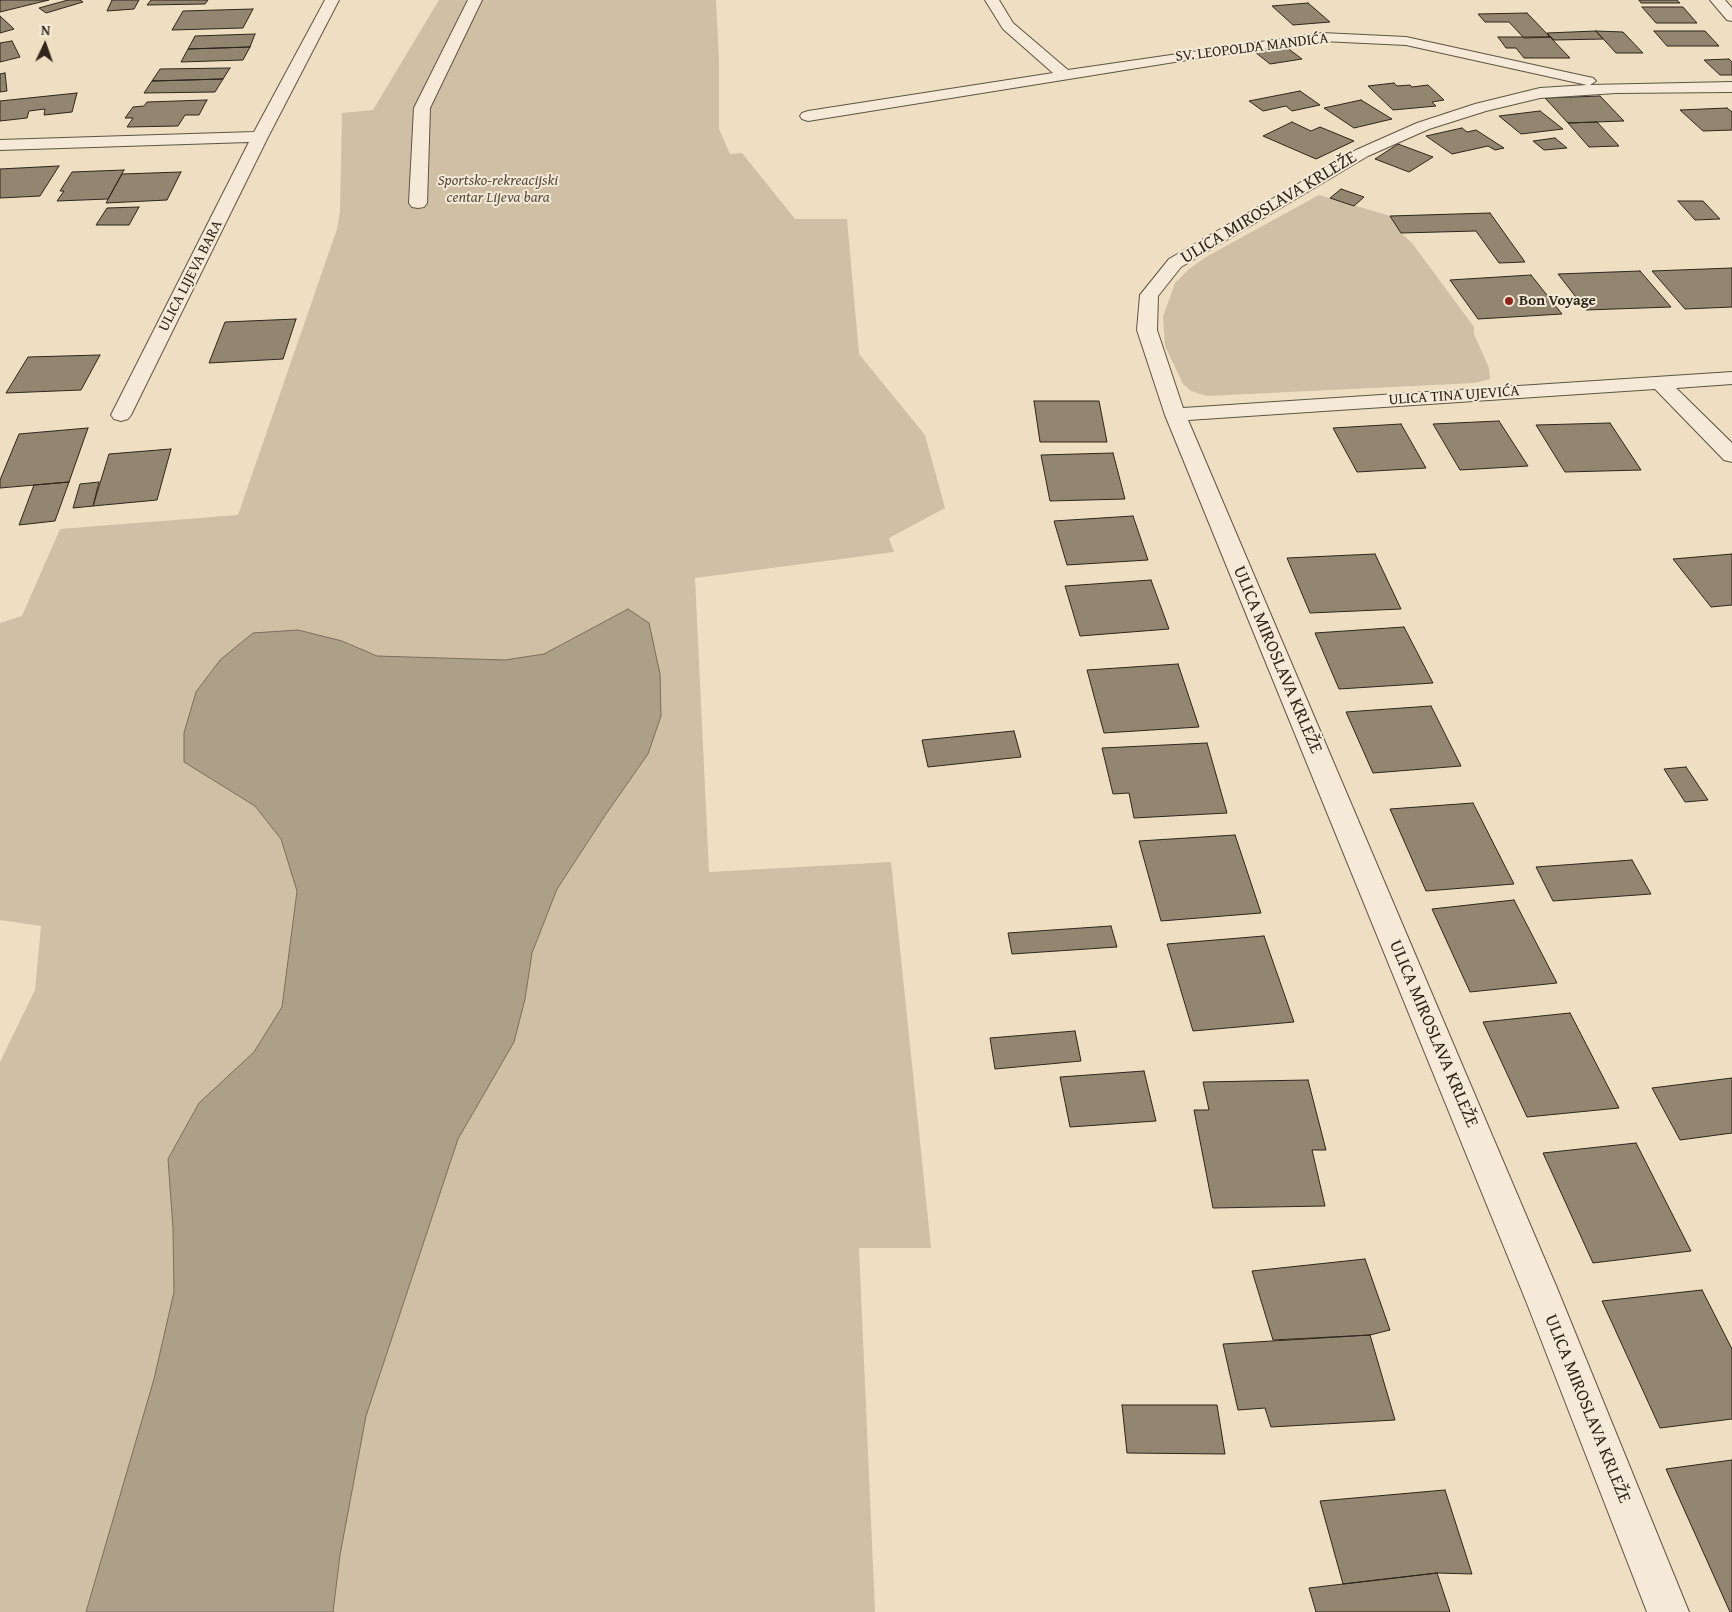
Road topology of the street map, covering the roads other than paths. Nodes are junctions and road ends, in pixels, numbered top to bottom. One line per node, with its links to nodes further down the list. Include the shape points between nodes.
1 (332, 0): 10 (street, ULICA LIJEVA BARA)
2 (475, 0): 12 (street, via 422,108)
3 (992, 0): 6 (street, via 1008,26)
4 (1717, 0): 5 (street)
5 (1732, 17)
6 (1065, 76): 8 (street, SV. LEOPOLDA MANDIĆA, via 1322,37 1406,41); 9 (street, SV. LEOPOLDA MANDIĆA)
7 (1732, 87): 8 (street, ULICA MIROSLAVA KRLEŽE)
8 (1616, 88): 16 (street, ULICA MIROSLAVA KRLEŽE, via 1540,93 1481,107 1423,126 1362,153 1175,264 1149,295 1146,330)
9 (808, 116)
10 (260, 137): 11 (street); 15 (street, ULICA LIJEVA BARA)
11 (0, 145)
12 (418, 203)
13 (1732, 378): 14 (street, ULICA TINA UJEVIĆA)
14 (1660, 383): 16 (street, ULICA TINA UJEVIĆA); 17 (street)
15 (121, 415)
16 (1175, 415): 18 (street, ULICA MIROSLAVA KRLEŽE, via 1544,1301)
17 (1732, 455)
18 (1668, 1612)

